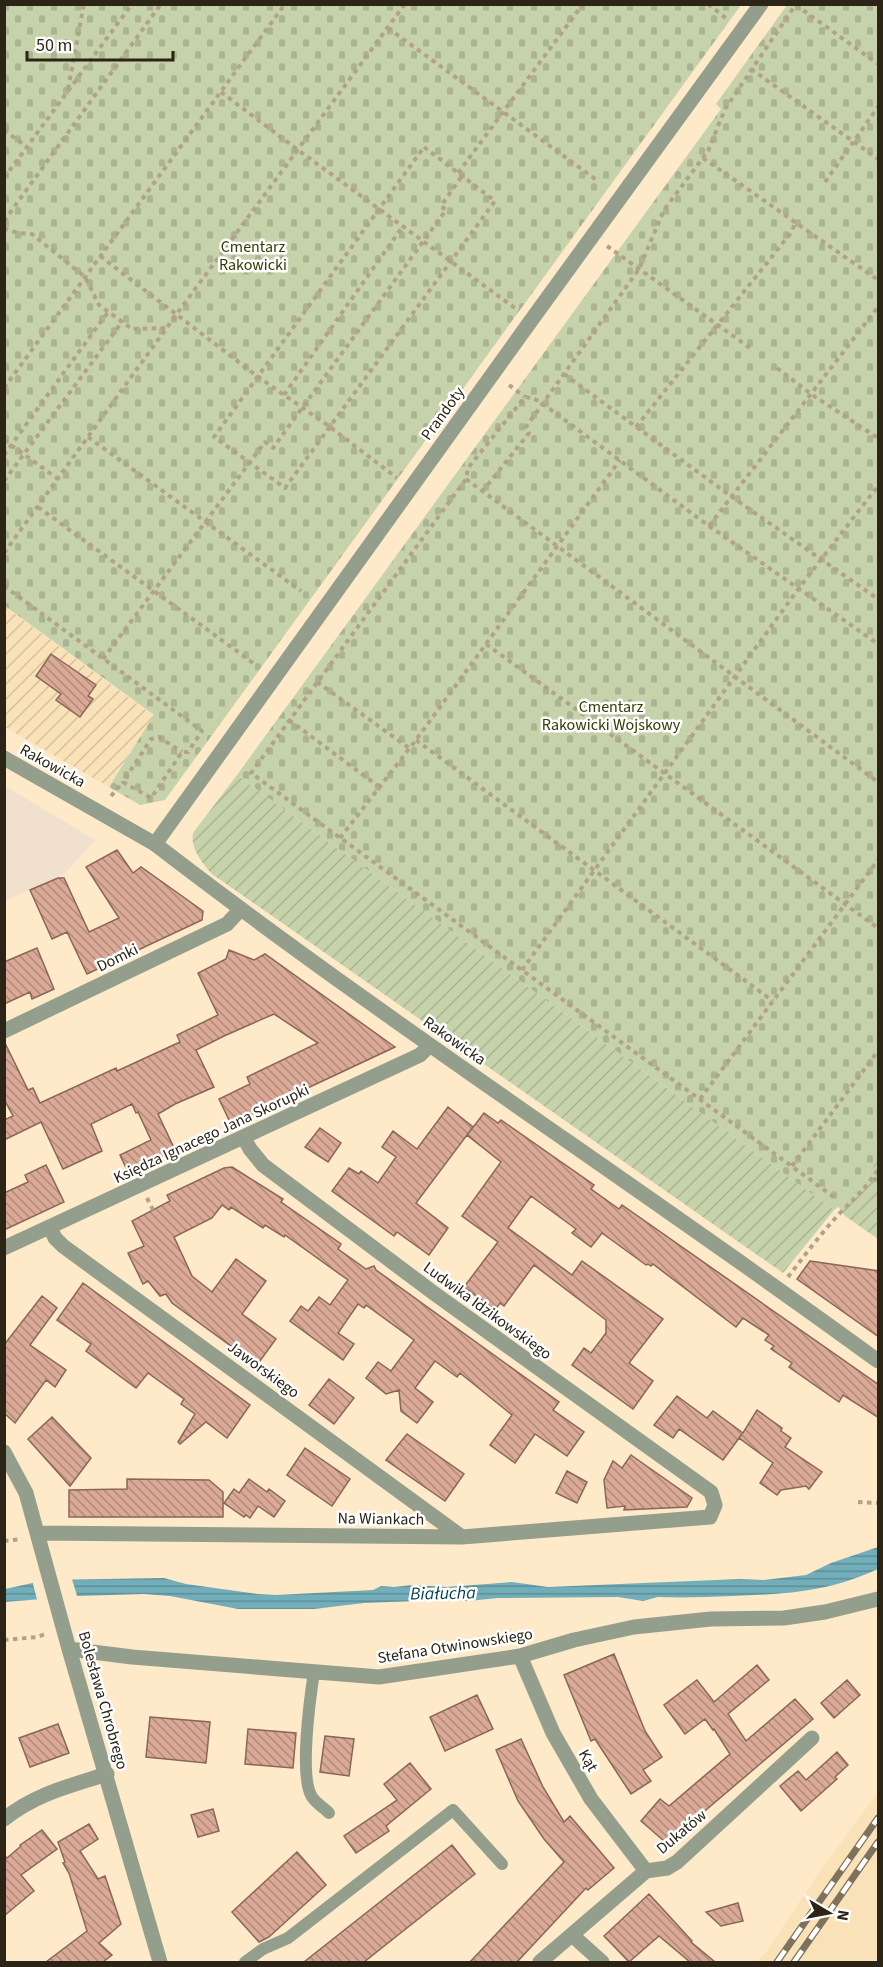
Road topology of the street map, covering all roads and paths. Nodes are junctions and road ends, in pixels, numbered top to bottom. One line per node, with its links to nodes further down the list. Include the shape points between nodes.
1 (84, 4): 15 (path)
2 (132, 4): 15 (path)
3 (161, 4): 29 (path)
4 (285, 4): 14 (path)
5 (405, 4): 11 (path)
6 (583, 4): 17 (path)
7 (708, 4): 10 (path)
8 (761, 4): 103 (street, Prandoty)
9 (796, 5): 12 (path); 13 (path)
10 (727, 19)
11 (388, 28): 17 (path); 21 (path)
12 (879, 64)
13 (751, 69): 19 (path); 22 (path, via 725,109)
14 (221, 92): 21 (path); 35 (path)
15 (67, 93): 20 (path)
16 (879, 107): 19 (path)
17 (503, 112): 25 (path); 26 (path)
18 (4, 130): 20 (path)
19 (854, 142): 23 (path); 27 (path)
20 (27, 147): 24 (path)
21 (298, 150): 28 (path); 43 (path)
22 (703, 158): 30 (path); 37 (path, via 664,210)
23 (879, 159)
24 (5, 175)
25 (460, 175): 28 (path, via 424,147); 33 (path, via 441,206 446,210); 36 (path, via 495,201)
26 (597, 181)
27 (825, 182)
28 (378, 209): 31 (path); 50 (path)
29 (5, 219)
30 (796, 222): 39 (path); 45 (path)
31 (403, 226): 33 (path); 54 (path)
32 (4, 228): 38 (path, via 32,234)
33 (423, 241): 36 (path); 57 (path)
34 (608, 246): 37 (path)
35 (100, 256): 38 (path); 43 (path)
36 (450, 261): 42 (path); 58 (path)
37 (639, 269): 45 (path); 49 (path)
38 (85, 277): 41 (path, via 99,304); 52 (path)
39 (879, 280)
40 (879, 307): 53 (path)
41 (108, 312): 44 (path); 63 (path)
42 (522, 313)
43 (176, 315): 46 (path); 50 (path)
44 (122, 322): 46 (path, via 132,329); 64 (path)
45 (719, 324): 47 (path); 59 (path)
46 (168, 328): 60 (path)
47 (750, 348)
48 (777, 368): 53 (path)
49 (564, 374): 56 (path); 59 (path)
50 (257, 376): 54 (path); 67 (path, via 213,437)
51 (509, 385): 55 (path)
52 (4, 388)
53 (810, 394): 61 (path); 74 (path)
54 (284, 396): 57 (path)
55 (525, 397): 56 (path); 69 (path, via 468,468)
56 (543, 404): 66 (path); 73 (path, via 526,427 529,433)
57 (302, 408): 58 (path); 67 (path, via 273,448 265,442)
58 (330, 427): 67 (path, via 285,488); 71 (path)
59 (636, 427): 74 (path)
60 (88, 437): 68 (path); 76 (path)
61 (879, 438)
62 (4, 440): 63 (path)
63 (12, 445): 64 (path); 65 (path)
64 (24, 454): 68 (path); 70 (path)
65 (4, 455)
66 (620, 460): 77 (path); 78 (path)
67 (250, 463): 76 (path)
68 (58, 479): 75 (path)
69 (466, 479): 73 (path); 91 (path)
70 (4, 480)
71 (401, 480)
72 (879, 486): 80 (path)
73 (482, 492): 78 (path)
74 (732, 497): 77 (path); 80 (path)
75 (38, 507): 79 (path); 84 (path)
76 (206, 523): 83 (path); 84 (path)
77 (710, 526): 82 (path)
78 (557, 547): 86 (path); 90 (path)
79 (4, 553)
80 (822, 560): 82 (path); 85 (path)
81 (4, 586): 88 (path)
82 (799, 588): 87 (path); 90 (path)
83 (301, 591)
84 (154, 592): 88 (path); 89 (path)
85 (879, 599)
86 (486, 644): 93 (path); 97 (path)
87 (879, 644)
88 (103, 659): 95 (path, via 202,731 189,752)
89 (256, 665)
90 (735, 677): 97 (path); 99 (path)
91 (317, 682): 92 (path); 94 (path)
92 (289, 720): 100 (path); 102 (path, via 251,773)
93 (416, 740): 94 (path); 105 (path)
94 (408, 748): 100 (path)
95 (182, 752): 98 (path, via 159,737 151,739); 98 (path, via 151,798)
96 (4, 758): 103 (street, Rakowicka)
97 (665, 772): 105 (path); 106 (path)
98 (123, 782): 101 (path)
99 (879, 782)
100 (378, 786): 102 (path)
101 (111, 796)
102 (340, 837): 109 (path)
103 (155, 844): 107 (street, Rakowicka)
104 (879, 860): 106 (path)
105 (594, 870): 109 (path); 110 (path)
106 (846, 903): 108 (path); 110 (path)
107 (240, 910): 111 (street, Domki, via 227,924); 112 (street, Rakowicka)
108 (879, 928)
109 (522, 969): 114 (path)
110 (773, 1001): 114 (path)
111 (4, 1031)
112 (430, 1045): 115 (street, Księdza Ignacego Jana Skorupki, via 420,1055); 126 (street, Rakowicka)
113 (879, 1051): 116 (path)
114 (700, 1099): 116 (path)
115 (244, 1138): 123 (street, Księdza Ignacego Jana Skorupki); 130 (street, Ludwika Idzikowskiego, via 263,1165 711,1492)
116 (792, 1166): 121 (path)
117 (879, 1170): 118 (path)
118 (873, 1178): 119 (path); 125 (path, via 860,1198 829,1226)
119 (879, 1182)
120 (146, 1197): 122 (path)
121 (834, 1197)
122 (153, 1210)
123 (50, 1227): 124 (street, Księdza Ignacego Jana Skorupki); 131 (street, Jaworskiego, via 63,1246)
124 (4, 1248)
125 (790, 1275)
126 (879, 1361)
127 (4, 1452): 132 (street, Bolesława Chrobrego, via 26,1493)
128 (858, 1502): 129 (path)
129 (879, 1503)
130 (715, 1505): 131 (street, Na Wiankach, via 710,1517)
131 (462, 1537): 132 (street, Na Wiankach)
132 (40, 1539): 134 (street, Bolesława Chrobrego)
133 (879, 1599): 137 (street, Stefana Otwinowskiego, via 784,1618 711,1619 634,1627)
134 (64, 1628): 135 (path, via 37,1637); 136 (street, Bolesława Chrobrego)
135 (4, 1640)
136 (69, 1649): 138 (street, Stefana Otwinowskiego); 140 (street, Bolesława Chrobrego)
137 (520, 1656): 138 (street, Stefana Otwinowskiego, via 379,1677); 144 (street, Kąt, via 553,1733 591,1799)
138 (314, 1672): 141 (lane, via 306,1772 312,1797)
139 (812, 1738): 144 (street, Dukatów, via 677,1862)
140 (107, 1774): 142 (street, via 42,1795); 146 (street, Bolesława Chrobrego)
141 (329, 1813)
142 (4, 1819)
143 (502, 1864): 147 (lane, via 453,1810 288,1938)
144 (646, 1871): 145 (street, Dukatów)
145 (572, 1935): 148 (street, Dukatów); 149 (street)
146 (158, 1961)
147 (245, 1962)
148 (540, 1962)
149 (602, 1962)

